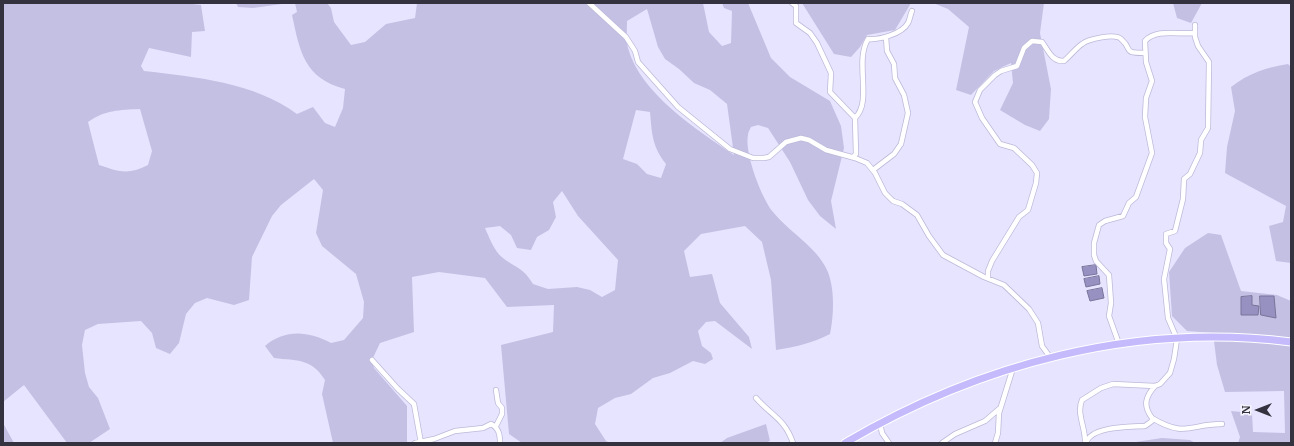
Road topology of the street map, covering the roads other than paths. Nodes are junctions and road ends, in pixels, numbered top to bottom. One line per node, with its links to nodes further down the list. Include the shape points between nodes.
1 (589, 3): 9 (street, via 626,37 635,51 638,62 678,107 730,149 753,158 764,158 769,157 786,142 801,138 826,150)
2 (792, 3): 8 (street, via 796,6 796,23 810,33 817,43 831,73 830,92)
3 (912, 11): 6 (street, via 907,25)
4 (1195, 24): 5 (street)
5 (1195, 33): 7 (street, via 1173,32 1149,36 1145,41); 12 (street, via 1198,46 1209,62 1208,128 1201,140 1200,153 1190,174 1184,179 1183,199 1175,231 1166,234 1170,249 1164,278 1165,290 1168,318)
6 (886, 37): 8 (street, via 868,39 864,44 862,108); 10 (street, via 887,51 894,64 908,113 901,144 894,154)
7 (1145, 53): 11 (street, via 1132,53 1128,51 1122,39 1110,36 1084,43 1064,61 1058,61 1042,42 1032,41 1024,48 1017,66 1001,71 980,90 975,102 1000,144 1014,148 1037,173 1028,210 1019,218 992,261); 14 (street, via 1152,81 1146,98 1145,117 1152,153 1136,197 1129,203 1123,216 1099,225 1094,243 1096,261 1109,275 1109,316)
8 (855, 118): 9 (street, via 856,154)
9 (853, 157): 10 (street, via 867,163)
10 (873, 170): 11 (street, via 885,193 917,215 929,236 949,259)
11 (988, 278): 15 (street, via 1004,285 1029,309 1038,323 1042,346)
12 (1177, 339): 13 (main road, via 1244,338); 14 (main road); 18 (street, via 1170,373)
13 (1291, 342)
14 (1119, 344): 15 (main road)
15 (1050, 357): 17 (main road)
16 (372, 360): 26 (street, via 414,404)
17 (1013, 368): 21 (street); 23 (main road, via 965,383)
18 (1155, 386): 22 (street, via 1146,400); 34 (street, via 1113,384 1082,400 1079,412)
19 (496, 390): 25 (street, via 502,414)
20 (756, 398): 29 (street, via 788,429)
21 (1000, 408): 32 (street, via 989,419 955,434); 33 (street)
22 (1152, 418): 24 (street, via 1175,429 1188,430 1210,424); 34 (street, via 1145,426 1100,432)
23 (880, 423): 30 (main road); 31 (street)
24 (1222, 424)
25 (496, 426): 26 (street, via 491,424 483,428 455,431); 28 (street, via 500,433)
26 (421, 442): 27 (street)
27 (416, 443)
28 (500, 443)
29 (793, 443)
30 (845, 443)
31 (889, 443)
32 (942, 443)
33 (995, 443)
34 (1086, 443)

